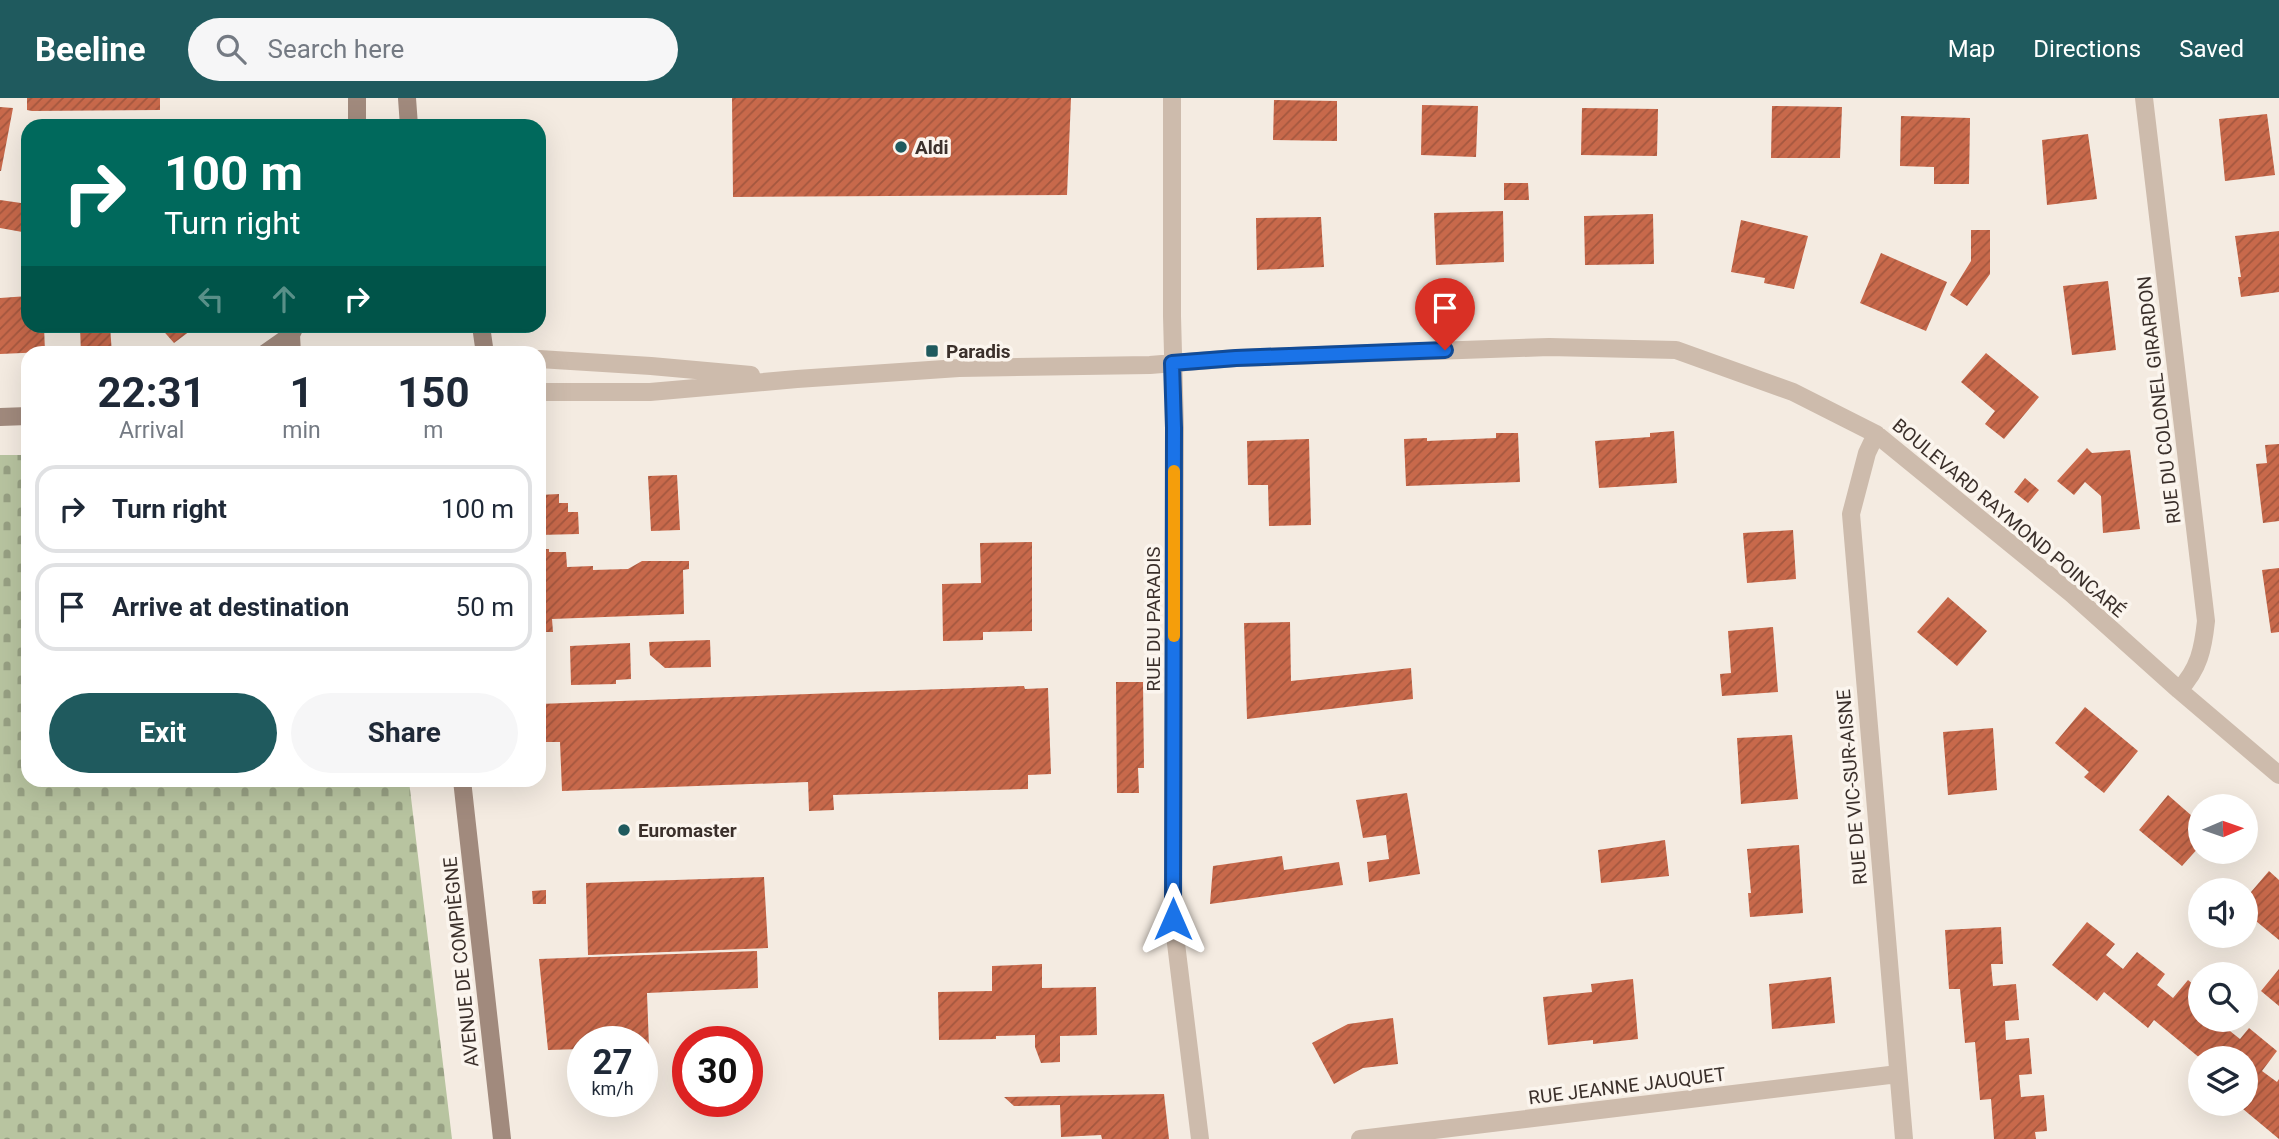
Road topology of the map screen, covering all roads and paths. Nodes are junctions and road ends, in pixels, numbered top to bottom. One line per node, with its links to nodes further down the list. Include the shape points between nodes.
1 (357, 98): 5 (main road)
2 (407, 98): 6 (main road)
3 (1172, 98): 10 (street, RUE DU PARADIS)
4 (2144, 98): 16 (street, RUE DU COLONEL GIRARDON, via 2206,621 2203,650)
5 (357, 119)
6 (408, 119)
7 (289, 333): 8 (main road)
8 (274, 346)
9 (546, 359): 11 (street, BOULEVARD RAYMOND POINCARÉ)
10 (1172, 363): 11 (street, BOULEVARD RAYMOND POINCARÉ, via 959,368); 15 (street, BOULEVARD RAYMOND POINCARÉ, via 1549,347 1675,350 1793,392); 21 (street, RUE DU PARADIS, via 1173,919)
11 (797, 379): 12 (street, BOULEVARD RAYMOND POINCARÉ, via 650,392)
12 (546, 392)
13 (21, 416): 14 (main road)
14 (0, 417)
15 (1876, 434): 16 (street, BOULEVARD RAYMOND POINCARÉ, via 2072,594); 19 (street, RUE DE VIC-SUR-AISNE, via 1852,514)
16 (2179, 690): 17 (street, BOULEVARD RAYMOND POINCARÉ)
17 (2279, 775)
18 (463, 787): 20 (main road, AVENUE DE COMPIÈGNE)
19 (1898, 1074): 22 (street, RUE JEANNE JAUQUET); 23 (street, RUE DE VIC-SUR-AISNE)
20 (502, 1139)
21 (1200, 1139)
22 (1360, 1139)
23 (1904, 1139)

